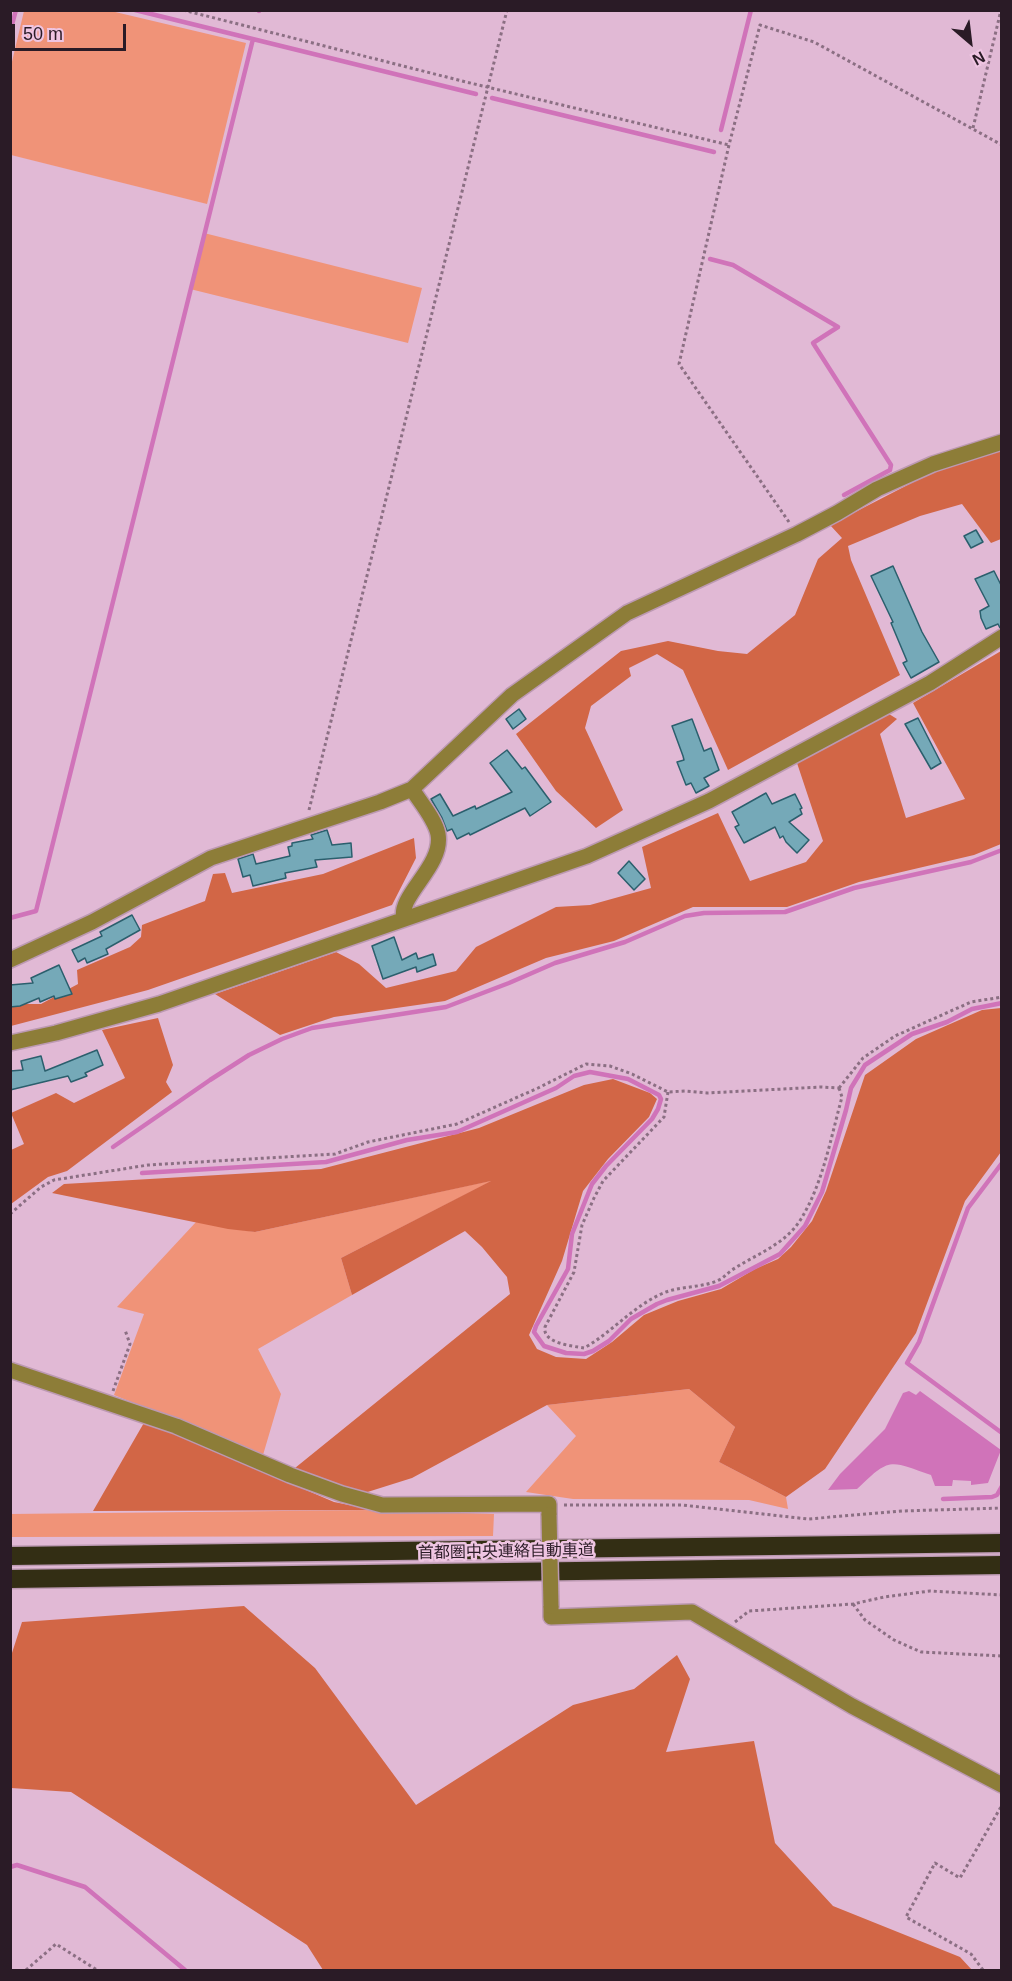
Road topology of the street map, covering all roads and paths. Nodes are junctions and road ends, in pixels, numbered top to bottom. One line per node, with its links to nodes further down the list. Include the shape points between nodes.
1 (183, 10): 4 (path)
2 (507, 10): 4 (path)
3 (1001, 10): 5 (path)
4 (488, 87): 6 (path); 12 (path, via 309,806)
5 (973, 128): 6 (path, via 814,42 760,25); 7 (path)
6 (729, 145): 9 (path, via 679,364)
7 (1002, 145)
8 (1002, 442): 9 (street, via 933,464 877,489)
9 (797, 534): 11 (street, via 627,613 512,695)
10 (1002, 637): 13 (street, via 930,683 649,830 587,856)
11 (412, 789): 12 (street); 13 (street, via 435,826 438,849 403,909)
12 (308, 827): 14 (street, via 211,858 92,922)
13 (404, 920): 16 (street, via 159,1004)
14 (10, 960)
15 (1002, 997): 17 (path, via 971,1002 896,1036 863,1058)
16 (10, 1042)
17 (838, 1088): 18 (path); 18 (path, via 842,1097 818,1181 800,1220 780,1242 720,1279 662,1293 584,1348 552,1340 546,1337 545,1327 574,1272 582,1225 594,1198 603,1181 664,1117)
18 (668, 1092): 19 (path, via 610,1066 586,1064 457,1124 368,1142 335,1154 148,1165 54,1180)
19 (10, 1214)
20 (125, 1330): 22 (path, via 130,1344)
21 (10, 1370): 22 (street)
22 (109, 1404): 24 (street, via 176,1426 290,1475 382,1505 549,1504)
23 (1002, 1508): 24 (path, via 808,1519 682,1505)
24 (553, 1510): 31 (street, bridge, via 551,1617 692,1612)
25 (1002, 1543): 26 (highway, 首都圏中央連絡自動車道)
26 (10, 1556)
27 (1002, 1565): 28 (highway, 首都圏中央連絡自動車道)
28 (10, 1579)
29 (1002, 1595): 30 (path, via 930,1591)
30 (853, 1604): 31 (path, via 749,1611); 32 (path, via 865,1620 921,1652)
31 (724, 1630): 33 (street, via 852,1706)
32 (1002, 1656)
33 (1002, 1785)
34 (1002, 1805): 37 (path, via 960,1878 935,1863 906,1917 971,1954)
35 (26, 1971): 36 (path, via 56,1944)
36 (97, 1971)
37 (983, 1971)

